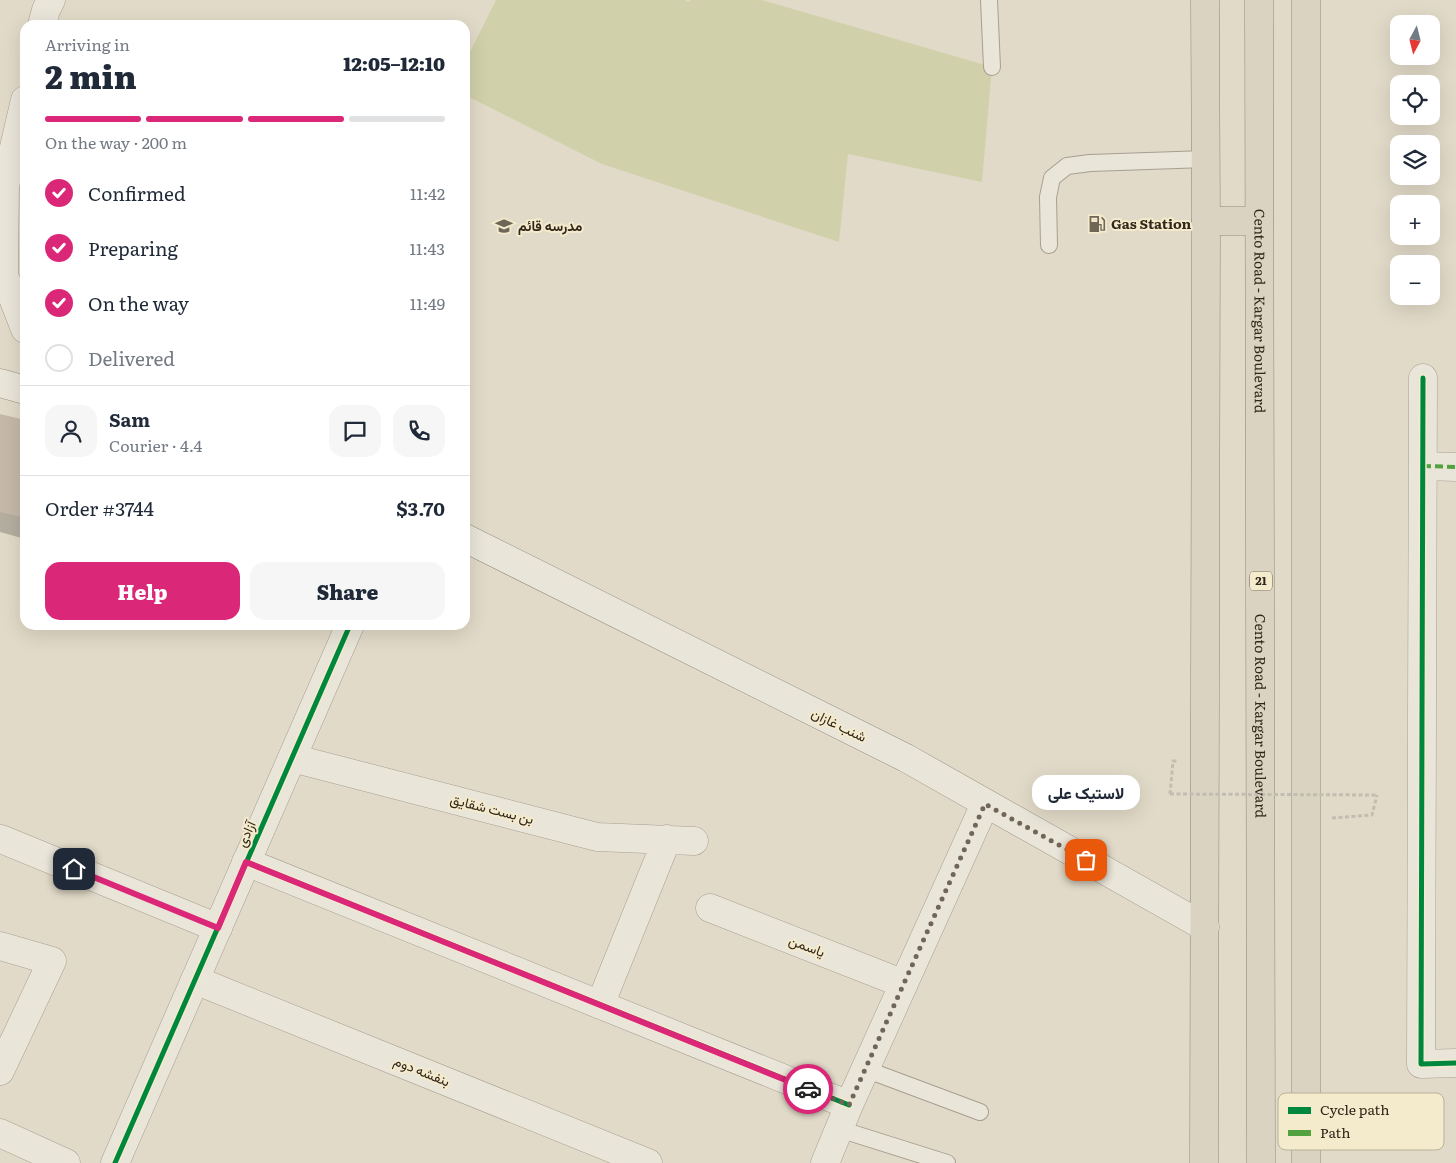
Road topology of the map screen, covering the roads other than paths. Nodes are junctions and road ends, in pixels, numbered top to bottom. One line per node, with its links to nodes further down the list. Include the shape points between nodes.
1 (52, 0): 6 (street)
2 (989, 0): 7 (lane)
3 (1205, 0): 10 (highway)
4 (1259, 0): 12 (highway, Cento Road - Kargar Boulevard / 21)
5 (1306, 0): 38 (highway)
6 (43, 20)
7 (992, 67)
8 (20, 112): 9 (street)
9 (7, 145): 14 (street, via 4,275)
10 (1206, 159): 11 (highway); 13 (lane, via 1067,166 1052,178 1048,197)
11 (1206, 221): 12 (highway); 29 (highway)
12 (1259, 221): 49 (highway, Cento Road - Kargar Boulevard / 21)
13 (1050, 245)
14 (20, 316)
15 (1423, 378): 18 (street)
16 (0, 383): 17 (street)
17 (20, 389)
18 (1423, 466): 19 (street); 35 (street, via 1421,1064)
19 (1456, 467)
20 (470, 540): 23 (street, شنب غازان, via 906,758)
21 (348, 630): 22 (street, آزادی)
22 (292, 758): 25 (street, بن بست شقایق, via 598,837); 27 (street, آزادی)
23 (985, 804): 29 (street, شنب غازان); 33 (street)
24 (1, 839): 30 (street)
25 (667, 840): 26 (street, بن بست شقایق); 34 (street)
26 (694, 841)
27 (246, 862): 30 (street, آزادی); 34 (street)
28 (710, 908): 33 (street, یاسمن)
29 (1205, 927): 48 (highway)
30 (218, 928): 32 (street, آزادی)
31 (0, 946): 37 (street, via 52,961)
32 (195, 980): 44 (street, آزادی); 45 (street, بنفشه دوم)
33 (904, 984): 36 (street)
34 (600, 1005): 40 (street)
35 (1456, 1063)
36 (865, 1069): 39 (lane); 40 (street)
37 (0, 1071)
38 (1306, 1093)
39 (980, 1112)
40 (844, 1117): 46 (street); 47 (lane)
41 (0, 1133): 43 (street)
42 (1306, 1150): 50 (highway)
43 (66, 1163)
44 (115, 1163)
45 (648, 1163)
46 (825, 1163)
47 (947, 1163)
48 (1204, 1163)
49 (1261, 1163)
50 (1306, 1163)

